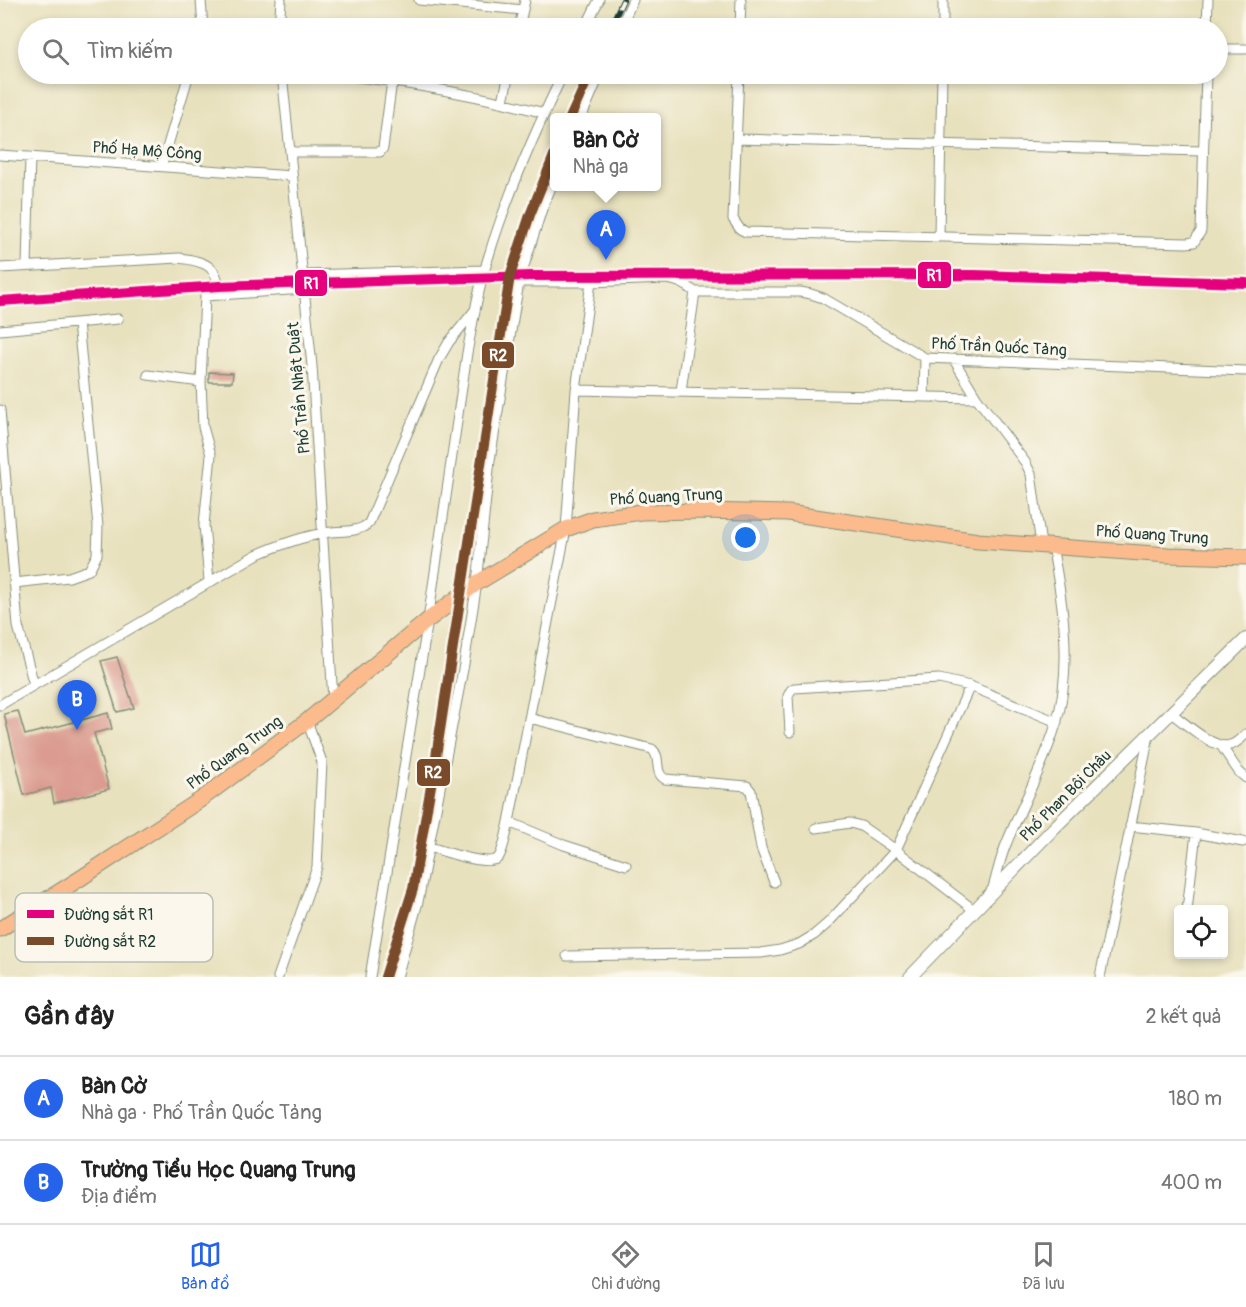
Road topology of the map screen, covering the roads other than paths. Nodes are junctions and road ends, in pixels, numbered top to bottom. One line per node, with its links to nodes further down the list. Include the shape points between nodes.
1 (201, 0): 12 (street)
2 (281, 0): 13 (street)
3 (419, 0): 10 (street)
4 (525, 0): 11 (street)
5 (599, 0): 15 (street)
6 (633, 0): 16 (street)
7 (741, 0): 17 (street)
8 (943, 0): 18 (street)
9 (1208, 0): 19 (street)
10 (458, 1): 11 (street)
11 (523, 10): 14 (street)
12 (202, 18)
13 (280, 18)
14 (521, 18)
15 (590, 18)
16 (625, 18)
17 (740, 18)
18 (943, 18)
19 (1207, 18)
20 (1228, 49): 21 (street)
21 (1246, 50)
22 (186, 84): 41 (street)
23 (283, 84): 38 (street, Phố Trần Nhật Duật)
24 (392, 84): 38 (street, via 380,152)
25 (409, 84): 32 (street)
26 (507, 84): 32 (street)
27 (558, 84): 33 (street)
28 (596, 84): 34 (street)
29 (738, 84): 35 (street)
30 (942, 84): 36 (street)
31 (1206, 84): 37 (street)
32 (503, 101): 33 (street)
33 (544, 113): 47 (street, via 505,208)
34 (583, 113)
35 (737, 139): 36 (street); 44 (street, via 733,219 740,230)
36 (940, 144): 37 (street); 44 (street)
37 (1203, 151): 44 (street, via 1201,231 1194,242)
38 (290, 152): 42 (street, Phố Trần Nhật Duật)
39 (0, 155): 40 (street, Phố Hạ Mộ Công)
40 (30, 157): 41 (street, Phố Hạ Mộ Công); 45 (street)
41 (162, 165): 42 (street, Phố Hạ Mộ Công)
42 (292, 176): 48 (street, Phố Trần Nhật Duật)
43 (550, 190): 49 (street)
44 (939, 235)
45 (27, 266): 46 (street); 53 (street, via 179,258 213,269)
46 (0, 268)
47 (485, 270): 48 (street); 54 (street)
48 (303, 275): 51 (street, Phố Trần Nhật Duật)
49 (519, 282): 50 (street, Phố Trần Quốc Tảng); 75 (street, via 490,460)
50 (591, 282): 52 (street, Phố Trần Quốc Tảng, via 677,280); 63 (street)
51 (304, 289): 53 (street); 70 (street, Phố Trần Nhật Duật)
52 (695, 292): 58 (street, Phố Trần Quốc Tảng, via 811,294); 64 (street)
53 (220, 295): 62 (street, via 205,296)
54 (476, 309): 70 (street, via 439,359 369,523 359,529); 76 (street)
55 (118, 319): 56 (street)
56 (78, 323): 57 (street); 74 (street, via 98,526 97,555 89,570 69,577)
57 (0, 330)
58 (925, 358): 59 (street, Phố Trần Quốc Tảng); 65 (street)
59 (954, 360): 60 (street, Phố Trần Quốc Tảng); 66 (street)
60 (1246, 371)
61 (148, 375): 62 (street)
62 (201, 382): 73 (street, via 203,427 211,455 204,525)
63 (576, 390): 64 (street); 69 (street)
64 (681, 391): 65 (street)
65 (924, 397): 66 (street)
66 (977, 398): 71 (street, via 1025,462)
67 (0, 410): 68 (street)
68 (5, 526): 74 (street)
69 (566, 529): 71 (main road, Phố Quang Trung, via 593,519 640,512 788,513 978,541); 75 (main road, Phố Quang Trung); 83 (street)
70 (324, 532): 73 (street, via 256,555); 80 (street, Phố Trần Nhật Duật)
71 (1046, 545): 72 (main road, Phố Quang Trung, via 1168,555); 85 (street, via 1060,597 1065,652)
72 (1246, 556)
73 (209, 581): 78 (street)
74 (15, 583): 78 (street, via 18,626)
75 (477, 583): 76 (main road, Phố Quang Trung); 96 (street)
76 (428, 620): 80 (main road, Phố Quang Trung); 108 (street)
77 (1246, 639): 82 (street, Phố Phan Bội Châu)
78 (34, 685): 81 (street)
79 (970, 686): 85 (street); 86 (street, via 926,678 794,688 788,696); 97 (street)
80 (333, 700): 84 (main road, Phố Quang Trung)
81 (0, 705)
82 (1171, 713): 87 (street, Phố Phan Bội Châu); 89 (street)
83 (529, 718): 91 (street); 99 (street, via 652,749 657,754 659,773 665,779 747,786 760,848)
84 (307, 721): 100 (main road, Phố Quang Trung, via 200,800); 107 (street, via 322,762 317,867)
85 (1057, 722): 101 (street, via 1006,844)
86 (790, 732)
87 (1149, 734): 92 (street); 101 (street, Phố Phan Bội Châu)
88 (1246, 734): 89 (street, via 1232,745)
89 (1222, 747): 90 (street)
90 (1246, 778)
91 (509, 822): 96 (street, via 500,855 490,861); 98 (street)
92 (1130, 826): 94 (street); 111 (street)
93 (816, 828): 97 (street, via 850,823 861,826)
94 (1196, 833): 95 (street); 102 (street)
95 (1243, 842)
96 (430, 847): 109 (street)
97 (896, 850): 103 (street); 106 (street, via 827,924 799,944 761,952)
98 (626, 865)
99 (774, 882)
100 (57, 893)
101 (991, 893): 103 (street, Phố Phan Bội Châu)
102 (1187, 905)
103 (974, 910): 110 (street, Phố Phan Bội Châu)
104 (15, 920): 105 (main road, Phố Quang Trung)
105 (0, 929)
106 (567, 956)
107 (278, 977)
108 (370, 977)
109 (397, 977)
110 (910, 977)
111 (1100, 977)

